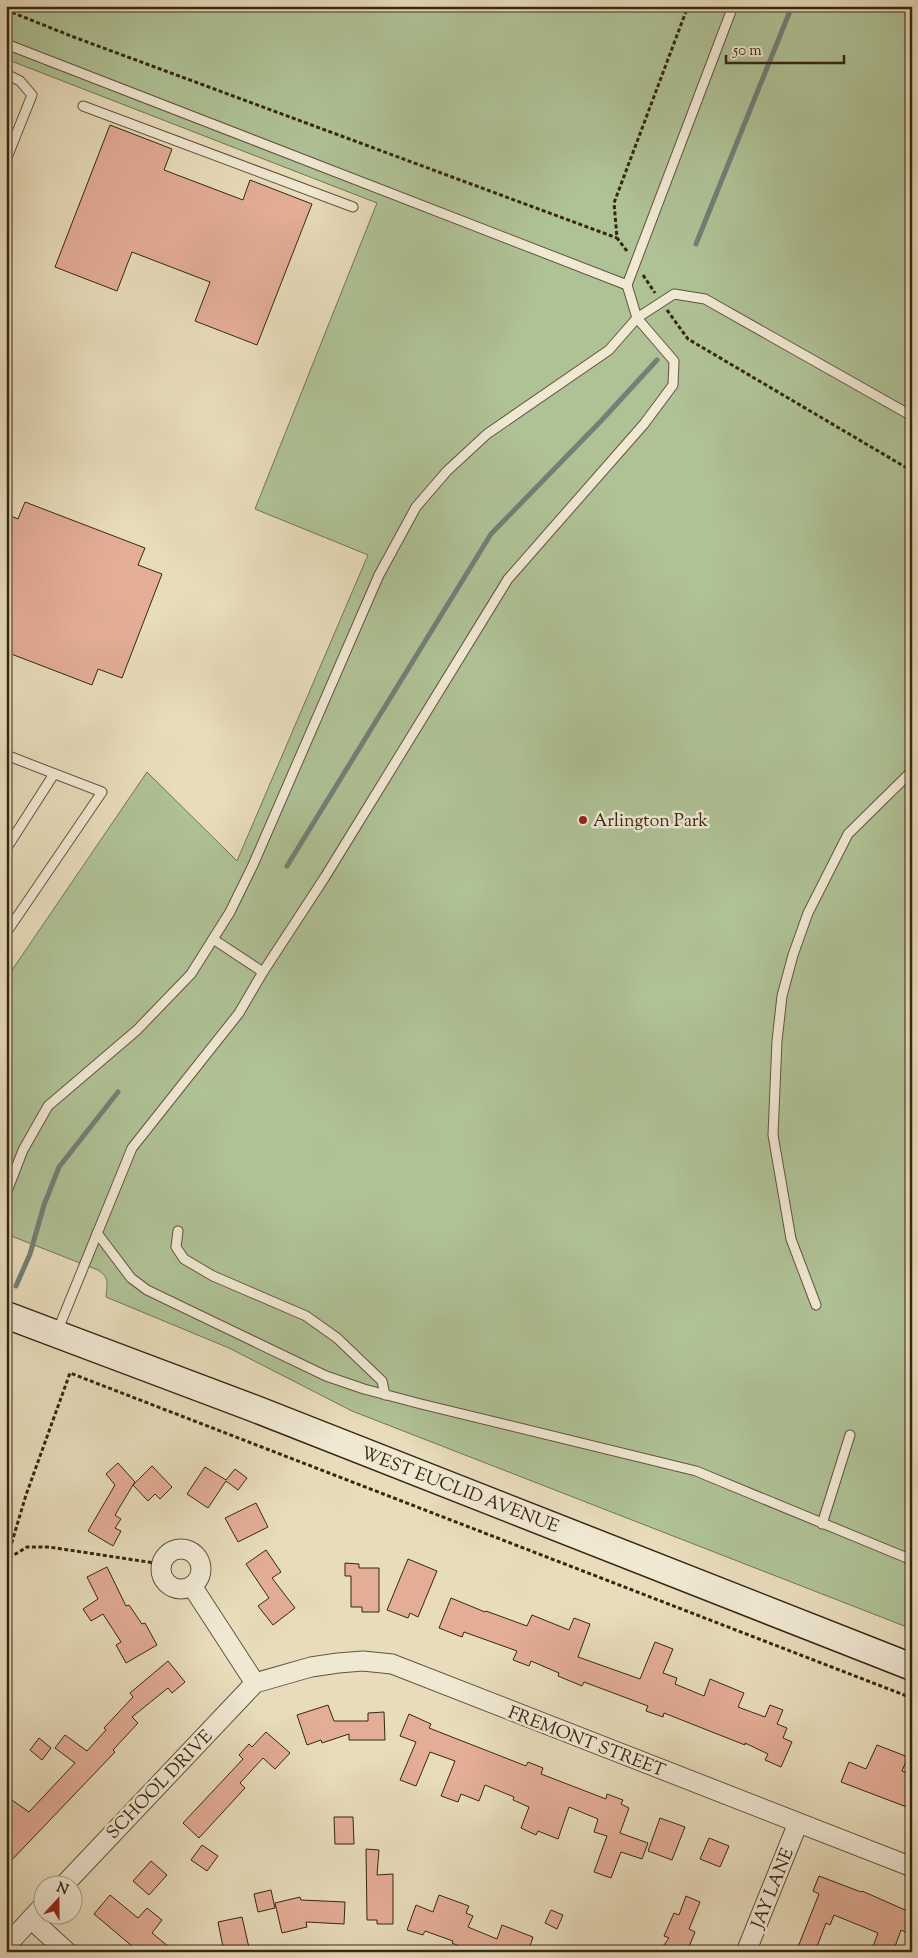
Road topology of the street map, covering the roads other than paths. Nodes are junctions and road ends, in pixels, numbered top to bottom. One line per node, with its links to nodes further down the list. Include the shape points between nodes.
1 (733, 6): 7 (lane)
2 (6, 44): 7 (lane)
3 (6, 74): 5 (lane, via 20,81 32,95)
4 (83, 106): 6 (lane)
5 (6, 160)
6 (353, 207)
7 (627, 285): 8 (lane)
8 (637, 318): 9 (lane, via 674,294 706,299); 15 (lane, via 609,350 487,434 447,471 416,506 379,575 253,865); 16 (lane, via 674,361 673,385 644,424 508,578)
9 (912, 416)
10 (6, 755): 12 (lane)
11 (912, 771): 20 (lane, via 848,834 808,913 792,955 782,996 773,1136 791,1239)
12 (54, 774): 13 (lane); 14 (lane, via 102,792)
13 (6, 849)
14 (6, 933)
15 (213, 939): 16 (lane); 17 (lane, via 192,974 137,1030 48,1106 23,1150)
16 (263, 972): 19 (lane, via 239,1014 132,1148)
17 (6, 1194)
18 (178, 1231): 23 (lane, via 176,1247 184,1259 213,1276 306,1316 355,1354 382,1381)
19 (97, 1232): 22 (lane); 23 (lane, via 131,1278 147,1290 326,1376)
20 (816, 1305)
21 (6, 1315): 22 (main road, WEST EUCLID AVENUE)
22 (56, 1334): 28 (main road, WEST EUCLID AVENUE)
23 (385, 1395): 25 (lane, via 696,1471)
24 (850, 1435): 25 (lane)
25 (822, 1524): 26 (lane)
26 (912, 1560)
27 (192, 1586): 27 (street, via 179,1590 166,1584 160,1572 161,1564 174,1550 187,1550 200,1563 200,1576); 29 (street)
28 (912, 1667)
29 (255, 1683): 30 (street, FREMONT STREET, via 310,1667 338,1663 392,1664); 32 (street, SCHOOL DRIVE)
30 (798, 1823): 31 (street, FREMONT STREET); 37 (street, JAY LANE)
31 (912, 1866)
32 (72, 1876)
33 (32, 1918): 35 (street)
34 (47, 1926): 36 (street)
35 (6, 1946)
36 (67, 1952)
37 (746, 1952)

